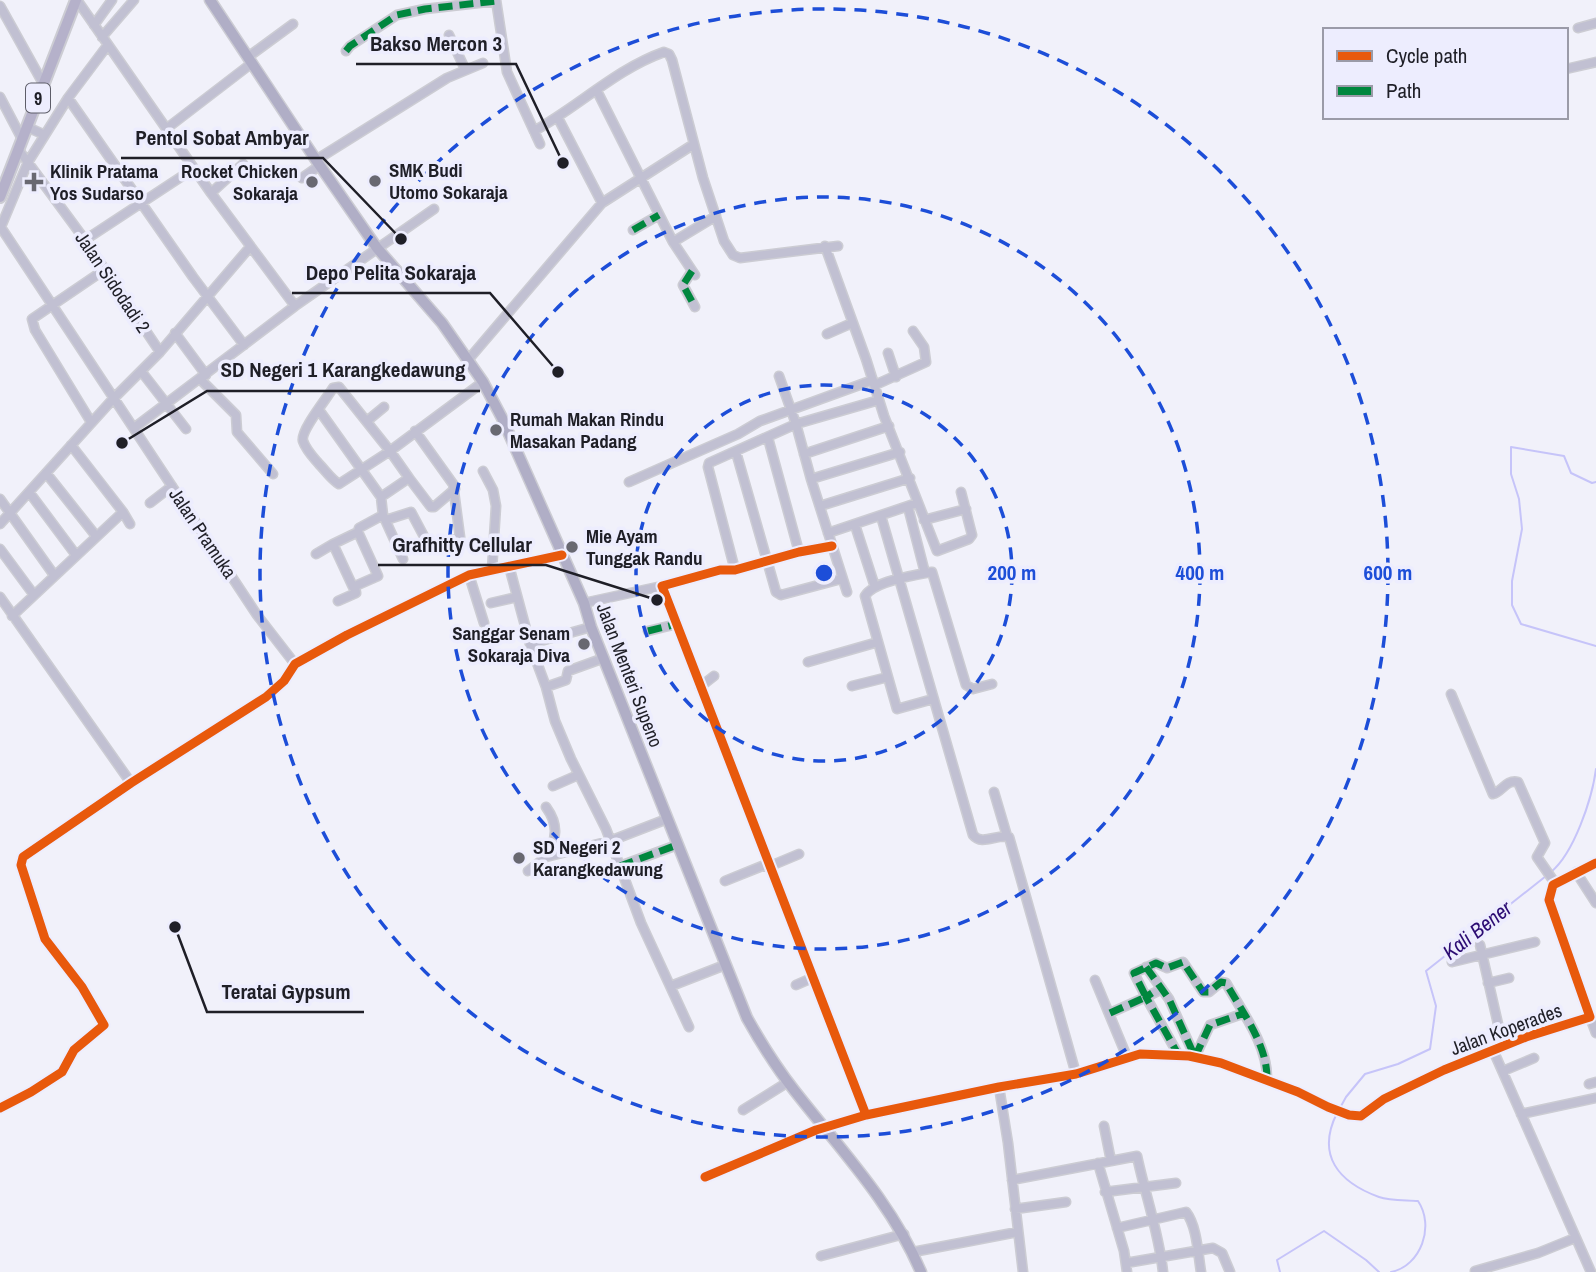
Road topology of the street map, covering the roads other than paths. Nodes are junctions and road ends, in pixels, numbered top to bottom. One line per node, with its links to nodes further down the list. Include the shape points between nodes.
1 (77, 0): 9 (street); 20 (highway, 9)
2 (112, 0): 9 (street)
3 (134, 0): 12 (street)
4 (211, 0): 15 (main road, Jalan Menteri Supeno)
5 (496, 0): 14 (street, via 397,15); 27 (street, via 507,72)
6 (0, 6): 20 (street)
7 (1596, 23): 10 (street)
8 (293, 24): 15 (street)
9 (94, 25): 12 (street)
10 (1578, 28)
11 (449, 35): 18 (street)
12 (102, 37): 13 (street)
13 (107, 46): 23 (street); 26 (street)
14 (346, 51)
15 (250, 60): 26 (street); 33 (main road, Jalan Menteri Supeno)
16 (1596, 62): 19 (street)
17 (483, 63): 18 (street)
18 (465, 69): 33 (street)
19 (1568, 69)
20 (44, 85): 25 (highway, 9)
21 (597, 91): 24 (street); 31 (street, via 644,60 669,54); 37 (street)
22 (0, 97): 29 (street, Jalan Sidodadi 2)
23 (68, 98): 28 (street); 40 (street)
24 (558, 118): 27 (street); 41 (street)
25 (27, 127): 28 (street); 29 (highway, 9)
26 (166, 129): 35 (street)
27 (534, 131): 30 (street)
28 (45, 135): 32 (street)
29 (20, 144): 32 (street, Jalan Sidodadi 2); 39 (highway, 9)
30 (540, 144)
31 (694, 144): 37 (street); 44 (street)
32 (28, 162): 45 (street); 47 (street, Jalan Sidodadi 2)
33 (317, 163): 36 (street); 52 (main road, Jalan Menteri Supeno)
34 (243, 164): 38 (street)
35 (193, 169): 38 (street); 40 (street)
36 (303, 178)
37 (640, 178): 41 (street); 43 (street)
38 (211, 193): 51 (street)
39 (0, 197)
40 (141, 203): 47 (street); 54 (street)
41 (601, 203): 65 (street)
42 (434, 209): 52 (street)
43 (659, 215): 46 (street); 48 (street)
44 (716, 216): 48 (street); 49 (street, via 735,257)
45 (0, 228): 55 (street, Jalan Pramuka)
46 (633, 230)
47 (85, 240): 53 (street, Jalan Sidodadi 2)
48 (673, 242): 57 (street, via 694,273 683,285)
49 (825, 246): 50 (street); 58 (street)
50 (838, 246)
51 (250, 247): 54 (street); 56 (street)
52 (377, 248): 56 (street); 65 (main road, Jalan Menteri Supeno)
53 (104, 270): 55 (street); 63 (street, Jalan Sidodadi 2)
54 (207, 295): 60 (street); 62 (street)
55 (52, 306): 72 (street, Jalan Pramuka); 79 (street, via 34,316 32,323)
56 (295, 306): 62 (street)
57 (695, 307)
58 (852, 323): 61 (street); 71 (street)
59 (913, 331): 69 (street, via 925,347 926,362)
60 (175, 333): 63 (street); 68 (street)
61 (827, 334)
62 (244, 345): 68 (street)
63 (160, 352): 66 (street)
64 (888, 354): 69 (street)
65 (468, 360): 70 (main road, Jalan Menteri Supeno)
66 (141, 371): 72 (street); 74 (street)
67 (779, 376): 76 (street)
68 (203, 377): 74 (street); 94 (street, via 236,415 237,432)
69 (896, 377): 71 (street)
70 (483, 382): 84 (street); 128 (main road, Jalan Menteri Supeno)
71 (874, 383): 73 (street); 76 (street)
72 (113, 398): 79 (street); 82 (street, Jalan Pramuka)
73 (879, 400): 80 (street); 81 (street)
74 (167, 402): 82 (street); 83 (street)
75 (384, 407): 78 (street)
76 (791, 408): 80 (street); 98 (street)
77 (319, 410): 78 (street, via 338,386); 91 (street); 91 (street, via 302,436 308,451 339,484)
78 (367, 421): 87 (street)
79 (91, 422): 86 (street)
80 (796, 424): 85 (street); 90 (street)
81 (888, 426): 89 (street); 90 (street)
82 (134, 428): 99 (street, Jalan Pramuka)
83 (186, 429)
84 (415, 431): 87 (street); 100 (street)
85 (768, 438): 88 (street); 125 (street)
86 (71, 444): 93 (street); 110 (street)
87 (390, 451): 91 (street); 95 (street)
88 (736, 452): 129 (street, via 708,467); 132 (street)
89 (900, 452): 96 (street); 97 (street)
90 (804, 454): 97 (street)
91 (362, 471): 103 (street)
92 (483, 471): 134 (street, via 496,506)
93 (46, 473): 101 (street); 120 (street)
94 (273, 474)
95 (409, 478): 100 (street, via 431,508); 103 (street)
96 (910, 478): 106 (street); 107 (street)
97 (811, 479): 107 (street)
98 (629, 482)
99 (172, 486): 105 (street); 161 (street, Jalan Pramuka)
100 (455, 489): 113 (street, via 460,537 438,549 428,544 411,512)
101 (29, 492): 111 (street); 127 (street)
102 (961, 492): 109 (street)
103 (381, 497): 113 (street)
104 (0, 499): 111 (street)
105 (150, 503)
106 (918, 503): 108 (street); 114 (street)
107 (820, 506): 119 (street)
108 (908, 507): 112 (street); 130 (street)
109 (966, 509): 114 (street); 124 (street, via 971,537)
110 (123, 512): 116 (street); 120 (street)
111 (9, 513): 115 (street); 138 (street)
112 (881, 516): 117 (street); 141 (street)
113 (385, 517): 118 (street); 131 (street)
114 (924, 520): 124 (street)
115 (0, 524)
116 (130, 524)
117 (855, 525): 119 (street); 144 (street)
118 (358, 532): 121 (street); 143 (street, via 378,576)
119 (828, 533): 122 (street)
120 (96, 536): 127 (street)
121 (333, 544): 126 (street); 143 (street)
122 (832, 546): 125 (street); 140 (street)
123 (0, 549): 146 (street)
124 (937, 551): 130 (street)
125 (799, 552): 132 (street)
126 (316, 554)
127 (76, 555): 138 (street)
128 (562, 555): 133 (street); 151 (main road, Jalan Menteri Supeno)
129 (731, 555): 135 (street); 136 (street)
130 (921, 556): 137 (street)
131 (403, 559)
132 (767, 562): 136 (street); 140 (street, via 779,594)
133 (509, 566): 134 (street); 148 (street)
134 (492, 570): 139 (street)
135 (720, 570): 136 (street); 142 (street)
136 (735, 570)
137 (925, 573): 141 (street); 164 (street, via 932,572 966,685 973,689)
138 (54, 575): 146 (street)
139 (469, 575): 153 (street); 161 (street)
140 (841, 579): 145 (street)
141 (901, 579): 144 (street); 169 (street)
142 (662, 586): 151 (street); 154 (street)
143 (355, 587): 149 (street, via 356,593)
144 (875, 587): 157 (street, via 865,596)
145 (847, 592)
146 (34, 595): 152 (street)
147 (0, 597): 152 (street)
148 (517, 597): 150 (street); 158 (street)
149 (338, 601)
150 (491, 603)
151 (584, 603): 155 (main road, Jalan Menteri Supeno)
152 (12, 616): 171 (street)
153 (484, 623)
154 (677, 624): 156 (street); 167 (street)
155 (591, 627): 158 (street); 159 (main road, Jalan Menteri Supeno)
156 (648, 631)
157 (878, 642): 160 (street); 163 (street)
158 (530, 644): 166 (street)
159 (604, 658): 166 (street, via 568,671 566,680); 175 (main road, Jalan Menteri Supeno)
160 (808, 662)
161 (295, 664): 171 (street, via 266,697)
162 (714, 676): 167 (street)
163 (888, 677): 165 (street); 169 (street, via 897,709)
164 (992, 684)
165 (852, 686)
166 (546, 687): 170 (street)
167 (700, 687): 182 (street)
168 (1451, 694): 186 (street, Jalan Koperades, via 1493,794 1505,784 1518,782 1543,835 1545,843 1538,857)
169 (933, 699): 176 (street, via 974,838 983,841)
170 (578, 775): 172 (street); 177 (street)
171 (131, 783): 219 (street, via 22,859 45,940 78,980 104,1025 74,1050 62,1072)
172 (553, 786)
173 (994, 792): 176 (street)
174 (546, 807): 180 (street, via 556,837)
175 (667, 819): 177 (street); 178 (main road, Jalan Menteri Supeno)
176 (1007, 836): 214 (street)
177 (610, 841): 180 (street); 183 (street)
178 (677, 845): 183 (street); 193 (main road, Jalan Menteri Supeno)
179 (799, 854): 182 (street)
180 (546, 857): 184 (street)
181 (1596, 863): 185 (street)
182 (768, 865): 187 (street); 195 (street)
183 (620, 866): 200 (street)
184 (528, 871)
185 (1576, 872): 186 (street); 188 (street)
186 (1550, 876): 205 (street, Jalan Koperades, via 1550,906)
187 (726, 881)
188 (1596, 903)
189 (1535, 942): 191 (street)
190 (1480, 945): 191 (street)
191 (1482, 955): 192 (street); 198 (street)
192 (1452, 962)
193 (725, 965): 200 (street); 216 (main road, Jalan Menteri Supeno, via 747,1018)
194 (1146, 967): 201 (street); 202 (street, via 1134,973); 204 (street, via 1159,962 1168,968 1183,962 1203,992 1226,983)
195 (812, 978): 199 (street); 222 (street)
196 (1509, 978): 198 (street)
197 (1095, 980): 203 (street)
198 (1488, 982): 207 (street)
199 (796, 985)
200 (671, 986): 206 (street)
201 (1162, 989): 202 (street); 211 (street)
202 (1146, 997): 203 (street); 209 (street)
203 (1110, 1013): 210 (street)
204 (1242, 1014): 211 (street, via 1210,1025); 215 (street, via 1261,1051)
205 (1594, 1024): 207 (street, Jalan Koperades)
206 (689, 1027)
207 (1503, 1046): 208 (street, Jalan Koperades)
208 (1493, 1050): 213 (street); 215 (street, Jalan Koperades, via 1413,1084 1361,1116)
209 (1179, 1056): 210 (street); 211 (street)
210 (1127, 1057): 214 (street)
211 (1195, 1057): 215 (street)
212 (1534, 1058): 213 (street)
213 (1503, 1070): 221 (street)
214 (1076, 1074): 217 (street)
215 (1267, 1080)
216 (788, 1082): 220 (street); 224 (main road, Jalan Menteri Supeno)
217 (999, 1087): 222 (street); 230 (street)
218 (1596, 1098): 221 (street)
219 (0, 1108)
220 (743, 1110)
221 (1521, 1114): 240 (street)
222 (866, 1115): 224 (street)
223 (1104, 1126): 227 (street)
224 (824, 1127): 229 (street); 239 (main road, Jalan Menteri Supeno)
225 (1149, 1153): 226 (street)
226 (1137, 1156): 227 (street); 232 (street)
227 (1111, 1161): 228 (street)
228 (1098, 1163): 230 (street); 233 (street)
229 (705, 1177)
230 (1012, 1180): 235 (street)
231 (1176, 1183): 232 (street)
232 (1143, 1187): 233 (street); 236 (street)
233 (1105, 1192): 237 (street)
234 (1066, 1202): 235 (street)
235 (1015, 1209): 238 (street)
236 (1152, 1219): 237 (street); 241 (street, via 1188,1214); 244 (street)
237 (1118, 1228): 245 (street)
238 (1018, 1232): 242 (street); 248 (street)
239 (904, 1234): 242 (main road, Jalan Menteri Supeno); 243 (street)
240 (1575, 1238): 246 (street); 252 (street)
241 (1197, 1250): 244 (street); 250 (street); 251 (street, via 1218,1249)
242 (913, 1252): 247 (main road, Jalan Menteri Supeno)
243 (821, 1256)
244 (1162, 1257): 245 (street); 249 (street)
245 (1127, 1268)
246 (1475, 1271)
247 (921, 1272)
248 (1023, 1272)
249 (1163, 1272)
250 (1201, 1272)
251 (1230, 1272)
252 (1591, 1272)

